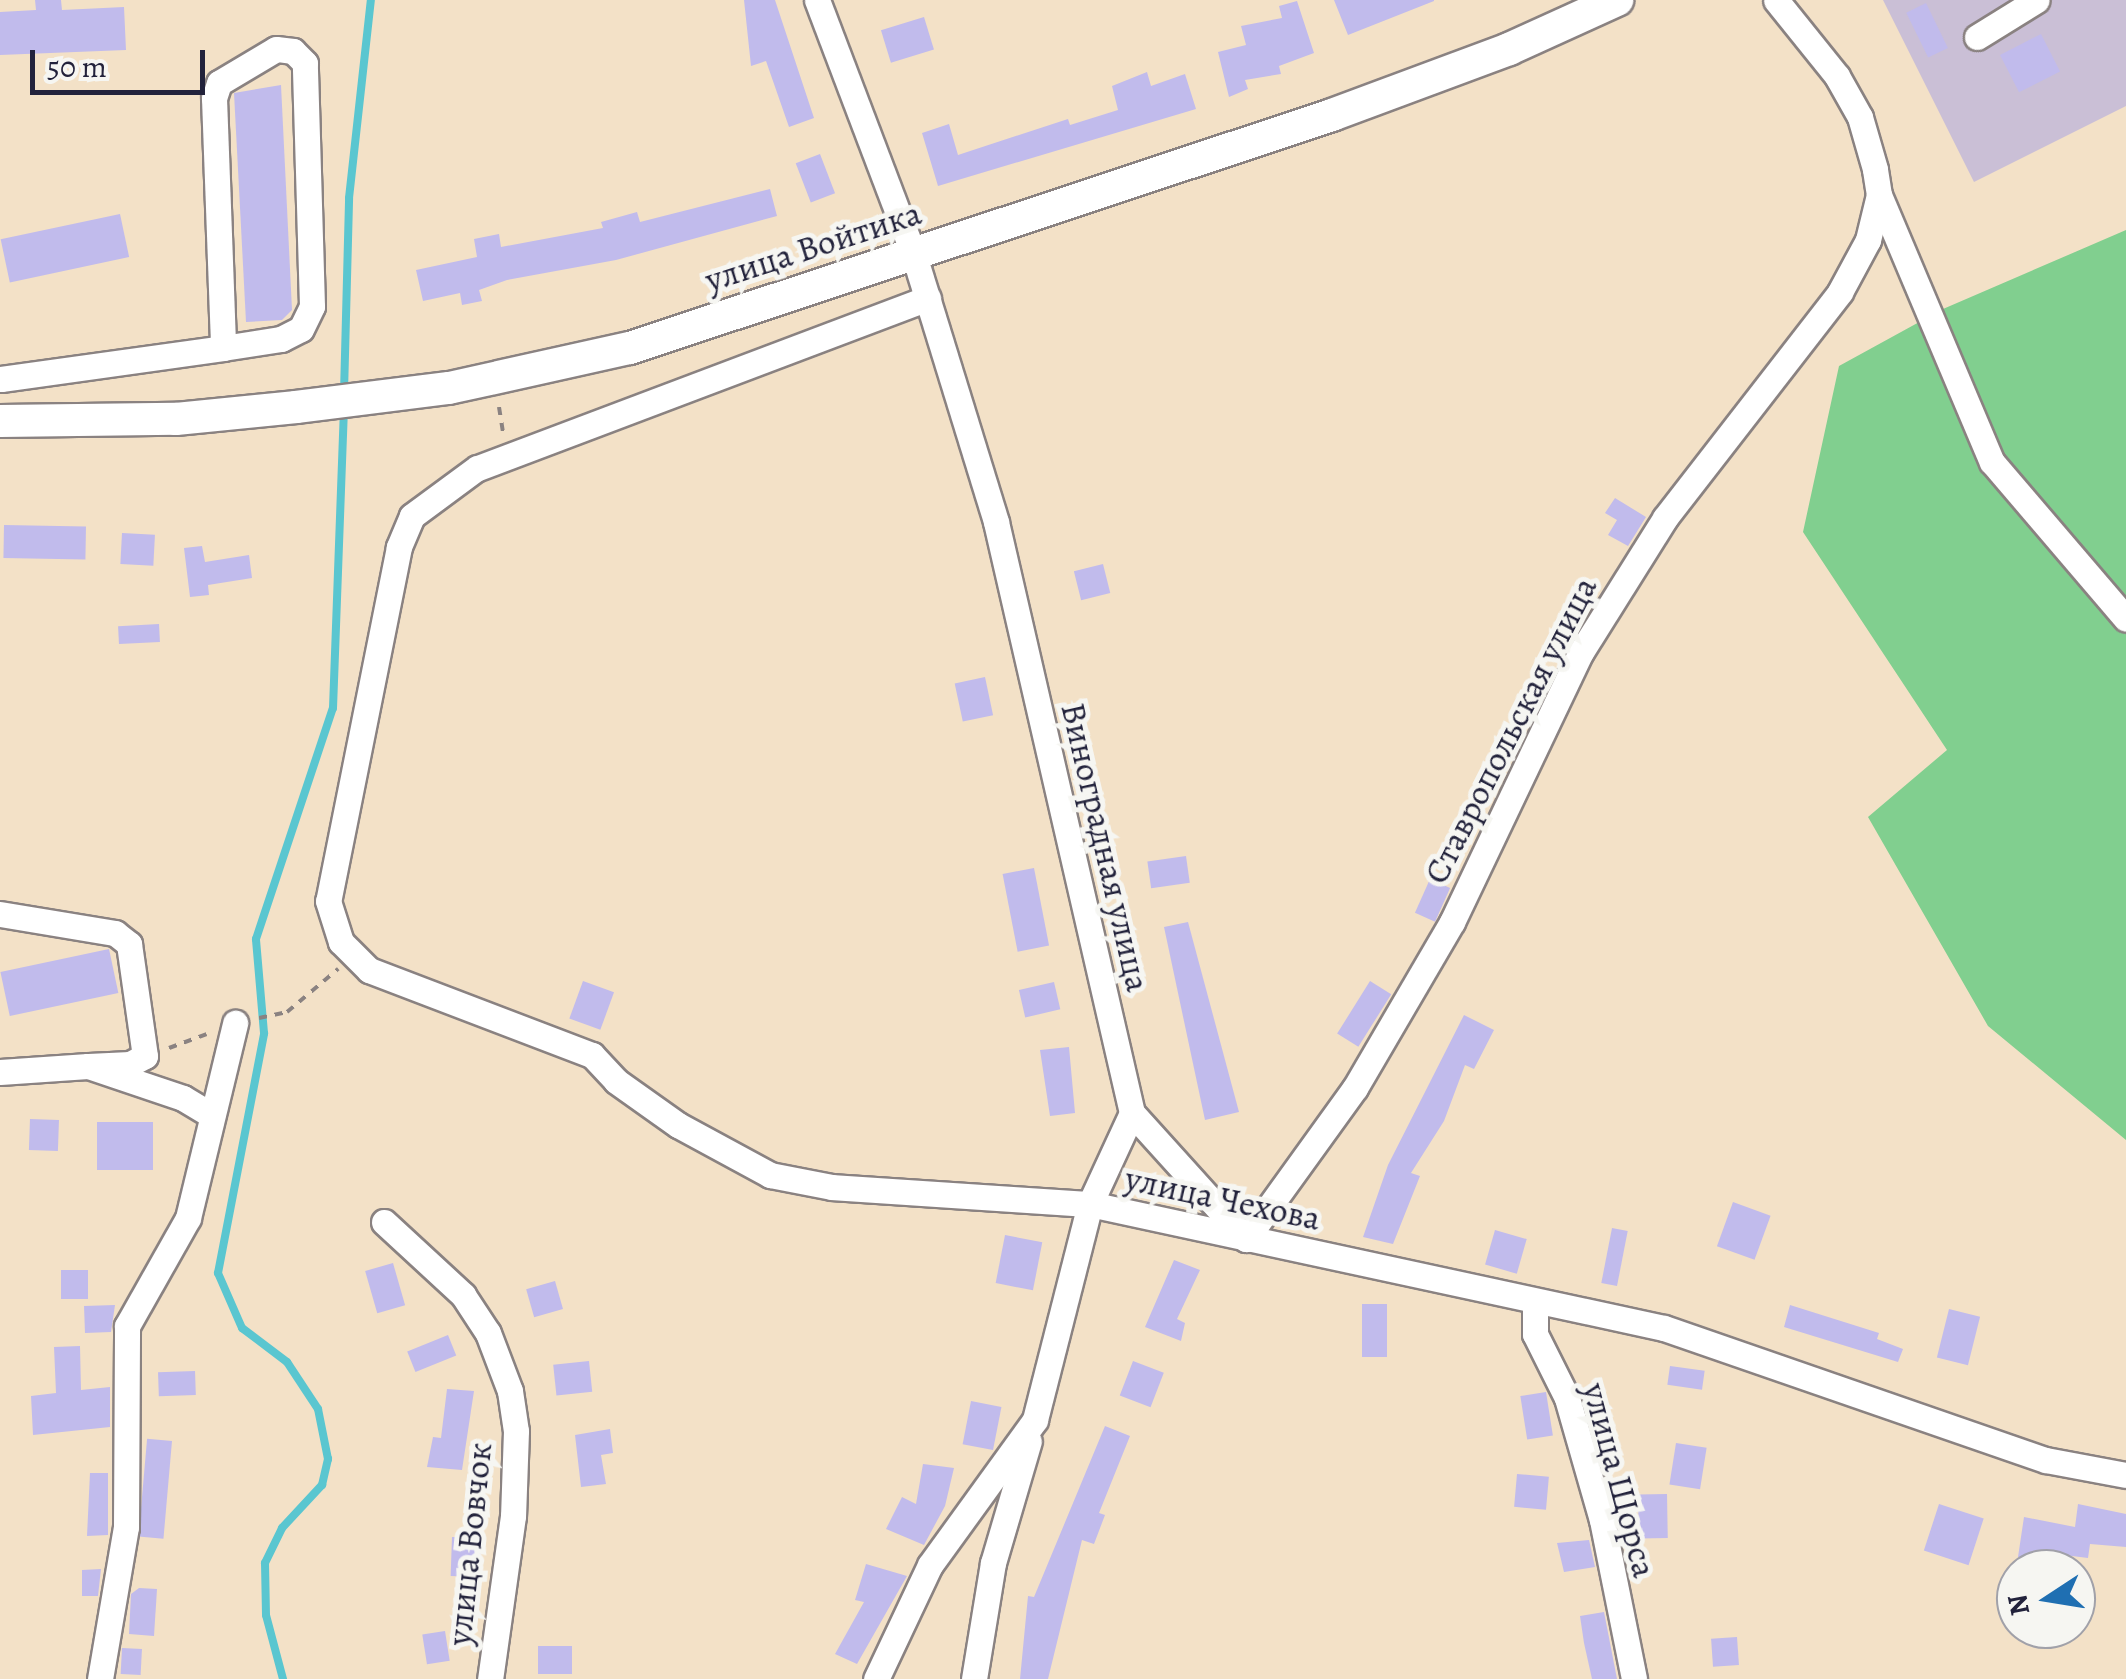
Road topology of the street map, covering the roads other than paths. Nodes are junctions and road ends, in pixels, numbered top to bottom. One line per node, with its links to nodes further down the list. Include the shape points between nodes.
1 (817, 0): 8 (street, Виноградная улица)
2 (1617, 0): 5 (main road, улица Войтика)
3 (1776, 0): 7 (street, Ставропольская улица, via 1837,76 1860,117)
4 (2038, 0): 6 (street)
5 (1565, 12): 8 (main road, улица Войтика, via 1388,95)
6 (1977, 37)
7 (1879, 195): 13 (street, via 1992,462); 22 (street, Ставропольская улица, via 1868,240 1840,292 1665,518 1581,652 1452,922 1355,1088)
8 (914, 255): 9 (street, Виноградная улица); 12 (main road, улица Войтика, via 630,348 494,380 176,419)
9 (928, 298): 18 (street, Виноградная улица, via 996,522); 20 (street, улица Чехова, via 508,457 435,493 412,516 399,547 328,901 347,949 369,970 592,1055 616,1081 678,1124 770,1174 832,1187)
10 (223, 348): 10 (street, via 281,339 302,328 312,306 305,64 293,52 276,50 219,84 214,98); 11 (street)
11 (0, 379)
12 (0, 421)
13 (2126, 618)
14 (0, 914): 16 (street, via 115,932 129,944 145,1056 130,1064)
15 (235, 1023): 19 (street)
16 (88, 1066): 17 (street); 19 (street, via 183,1098)
17 (0, 1072)
18 (1132, 1113): 20 (street); 22 (street)
19 (211, 1115): 26 (street, via 188,1218 128,1326 126,1527)
20 (1090, 1204): 22 (street, улица Чехова); 24 (street)
21 (384, 1222): 27 (street, улица Вовчок, via 463,1295 488,1333 510,1391 514,1516)
22 (1246, 1239): 23 (street, улица Чехова)
23 (1535, 1302): 25 (street, улица Чехова, via 1664,1328 2046,1460); 30 (street, улица Щорса, via 1536,1334 1567,1398 1602,1520)
24 (1035, 1420): 28 (street, via 930,1566); 29 (street, via 993,1563)
25 (2126, 1475)
26 (100, 1679)
27 (490, 1679)
28 (876, 1679)
29 (974, 1679)
30 (1634, 1679)

